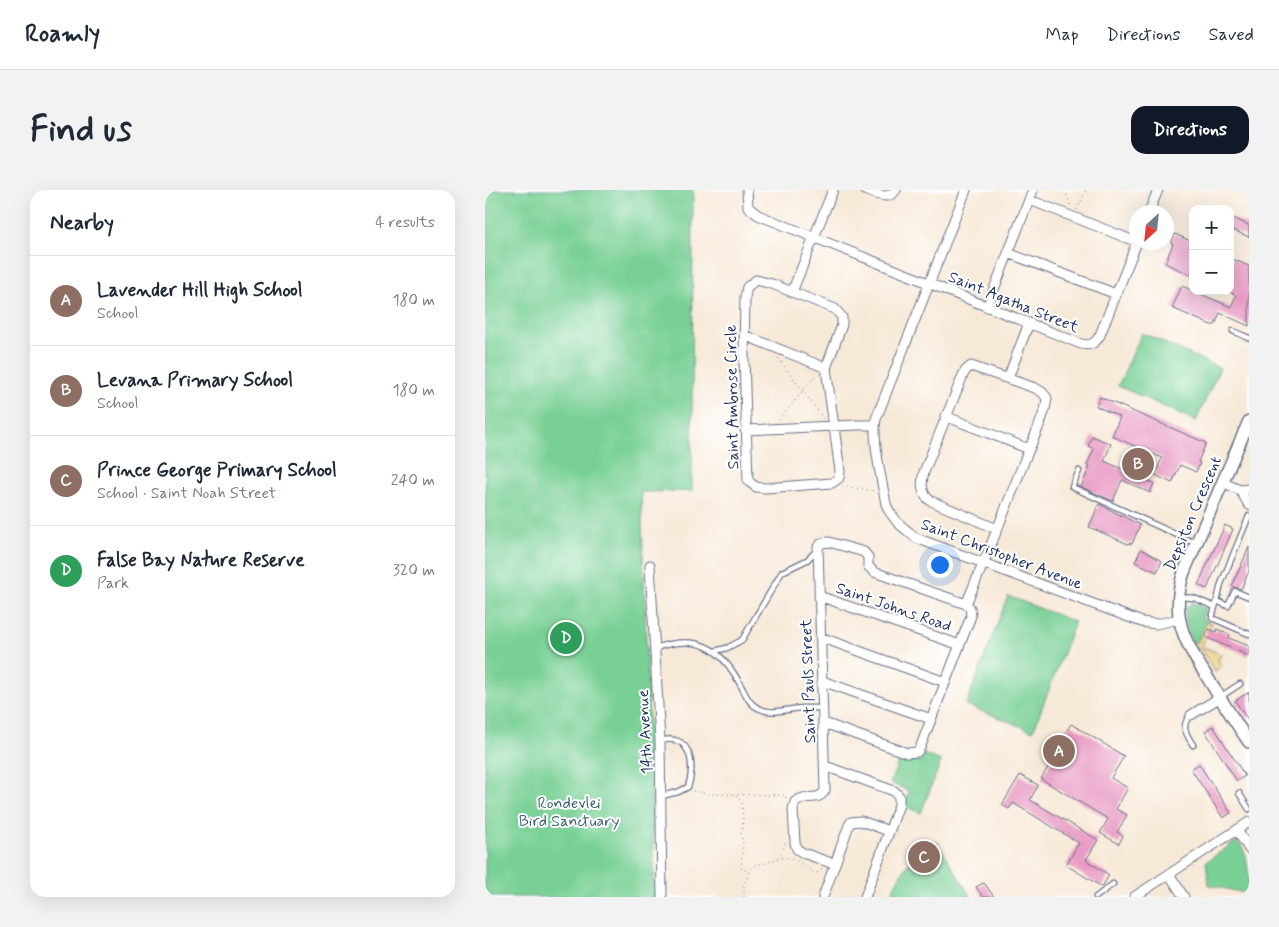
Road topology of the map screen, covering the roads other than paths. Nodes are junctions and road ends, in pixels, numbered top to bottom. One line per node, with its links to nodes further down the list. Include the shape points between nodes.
1 (747, 190): 10 (street, Saint Agatha Street, via 748,207 753,213)
2 (833, 190): 10 (street)
3 (865, 190): 4 (street, via 885,197)
4 (896, 190)
5 (965, 190): 14 (street, Saint Christopher Avenue)
6 (1033, 190): 8 (street)
7 (1158, 190): 9 (street)
8 (1029, 200): 11 (street); 13 (street)
9 (1152, 205)
10 (814, 238): 14 (street, Saint Agatha Street); 15 (street)
11 (1129, 239)
12 (1134, 250): 16 (street)
13 (1009, 253): 16 (street); 17 (street)
14 (929, 283): 17 (street, Saint Agatha Street); 26 (street, Saint Christopher Avenue)
15 (792, 292): 20 (street, Saint Ambrose Circle, via 759,280 753,281 746,292); 22 (street, Saint Ambrose Circle, via 835,309 842,316 842,324)
16 (1116, 294): 18 (street, Saint Agatha Street, via 1100,335 1090,345)
17 (987, 307): 18 (street, Saint Agatha Street)
18 (1029, 323): 23 (street)
19 (1233, 331): 21 (lane)
20 (744, 334): 22 (street); 28 (street, Saint Ambrose Circle)
21 (1249, 338)
22 (824, 367): 27 (street, Saint Ambrose Circle)
23 (1008, 378): 24 (street, via 974,366 968,367); 29 (street, via 1035,388 1047,398)
24 (945, 416): 29 (street); 35 (street, via 922,478 925,496 931,502)
25 (1249, 421): 31 (street, Depsiton Crescent)
26 (875, 425): 27 (street); 38 (street, Saint Christopher Avenue, via 884,490 889,511 898,523 911,535)
27 (829, 426): 28 (street); 28 (street, Saint Ambrose Circle, via 839,478 832,483 785,487 756,487 748,480)
28 (745, 430)
29 (1029, 449): 35 (street)
30 (1079, 471): 36 (lane, via 1072,487)
31 (1222, 482): 32 (street); 36 (street, Depsiton Crescent)
32 (1244, 489): 33 (street)
33 (1249, 505)
34 (1249, 516): 43 (lane)
35 (997, 529): 38 (street)
36 (1196, 543): 41 (street, Depsiton Crescent)
37 (817, 550): 40 (street, Saint Pauls Street); 44 (street, via 825,542 860,551 866,554 868,566 874,572); 51 (lane, via 807,560 782,572 742,640)
38 (983, 564): 44 (street); 46 (street, Saint Christopher Avenue, via 1142,622 1156,624)
39 (650, 566): 50 (street, 14th Avenue)
40 (819, 596): 48 (street, Saint Pauls Street); 49 (street, Saint Johns Road)
41 (1178, 597): 45 (lane, via 1194,598); 46 (street, Depsiton Crescent)
42 (1249, 597): 43 (lane, via 1235,591 1229,606)
43 (1217, 601): 45 (lane)
44 (966, 604): 49 (street, via 972,614)
45 (1215, 607): 47 (lane, via 1212,618)
46 (1179, 620): 55 (street, Depsiton Crescent, via 1187,645)
47 (1249, 634)
48 (820, 637): 52 (street, Saint Pauls Street); 53 (street)
49 (960, 645): 53 (street)
50 (655, 649): 51 (lane, via 693,642); 60 (street, 14th Avenue)
51 (715, 651): 56 (lane, via 757,708 776,712)
52 (822, 681): 56 (street, Saint Pauls Street); 58 (street)
53 (945, 682): 58 (street)
54 (1240, 684): 55 (lane)
55 (1219, 698): 57 (street); 61 (street, Depsiton Crescent)
56 (823, 708): 59 (street, Saint Pauls Street)
57 (1191, 715): 62 (lane, via 1184,726)
58 (931, 719): 59 (street, via 920,748 912,753)
59 (824, 723): 63 (street, Saint Pauls Street)
60 (660, 741): 65 (street, 14th Avenue); 65 (lane, via 673,739 686,747 690,774 684,790)
61 (1249, 742)
62 (1193, 745)
63 (825, 766): 69 (street, via 894,791 899,796); 71 (street, Saint Pauls Street, via 824,793 818,797 798,799 793,806 795,843 800,851)
64 (1239, 793): 66 (lane)
65 (661, 796): 75 (street, 14th Avenue)
66 (1249, 808)
67 (1249, 822): 68 (street)
68 (1237, 830): 70 (street); 72 (street)
69 (889, 831): 71 (street, via 861,821 851,822); 77 (street)
70 (1249, 849)
71 (834, 864): 76 (street)
72 (1169, 874): 74 (street); 80 (street)
73 (1113, 884): 78 (lane)
74 (1143, 894): 79 (street)
75 (662, 897)
76 (823, 897)
77 (865, 897)
78 (1096, 897)
79 (1134, 897)
80 (1184, 897)

